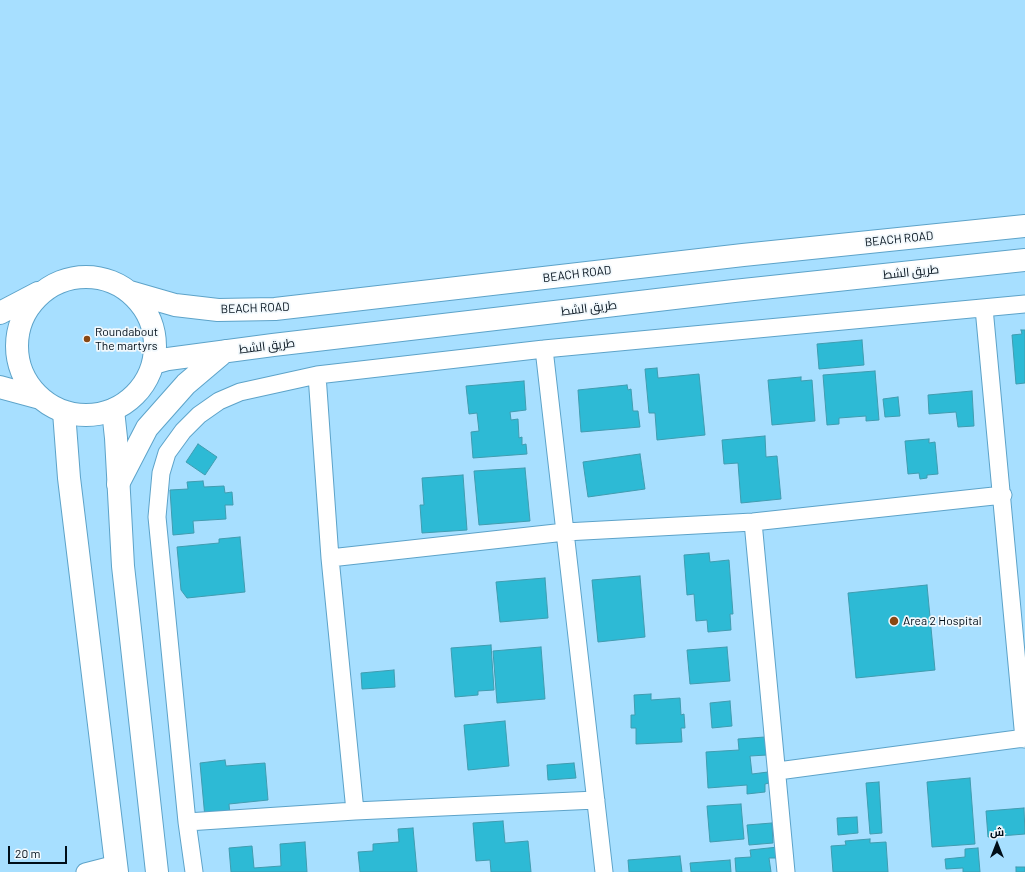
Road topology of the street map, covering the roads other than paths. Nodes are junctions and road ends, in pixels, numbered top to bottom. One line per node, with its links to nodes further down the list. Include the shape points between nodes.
1 (1025, 226): 4 (main road, BEACH ROAD, via 743,255 275,309 218,310 175,305)
2 (1025, 260): 9 (main road, طريق الشط)
3 (46, 289): 4 (main road, via 66,279 88,276 111,281); 7 (main road); 13 (main road, via 28,307 18,330 17,355 24,378)
4 (130, 292): 10 (main road, via 144,306 153,324 156,344)
5 (1025, 304): 6 (street)
6 (984, 308): 8 (street); 17 (street)
7 (0, 313)
8 (544, 349): 11 (street); 19 (street)
9 (225, 351): 10 (main road, طريق الشط); 16 (main road, via 186,384 147,428)
10 (154, 363): 14 (main road, via 139,392 127,403)
11 (317, 375): 20 (street); 25 (street, via 240,392 220,401 199,415 184,431 167,453 161,473 158,517)
12 (0, 387): 13 (main road)
13 (40, 398): 15 (main road)
14 (112, 410): 15 (main road, via 88,415); 16 (main road)
15 (64, 412): 26 (main road, via 69,478)
16 (118, 484): 28 (main road, via 123,566)
17 (1002, 494): 18 (street); 21 (street)
18 (753, 522): 19 (street); 22 (street)
19 (566, 532): 20 (street); 23 (street)
20 (330, 558): 24 (street)
21 (1025, 738): 22 (street)
22 (778, 771): 31 (street)
23 (596, 800): 24 (street); 30 (street)
24 (355, 811): 25 (street)
25 (187, 822): 29 (street)
26 (116, 868): 27 (street)
27 (85, 872)
28 (158, 872)
29 (194, 872)
30 (604, 872)
31 (786, 872)

